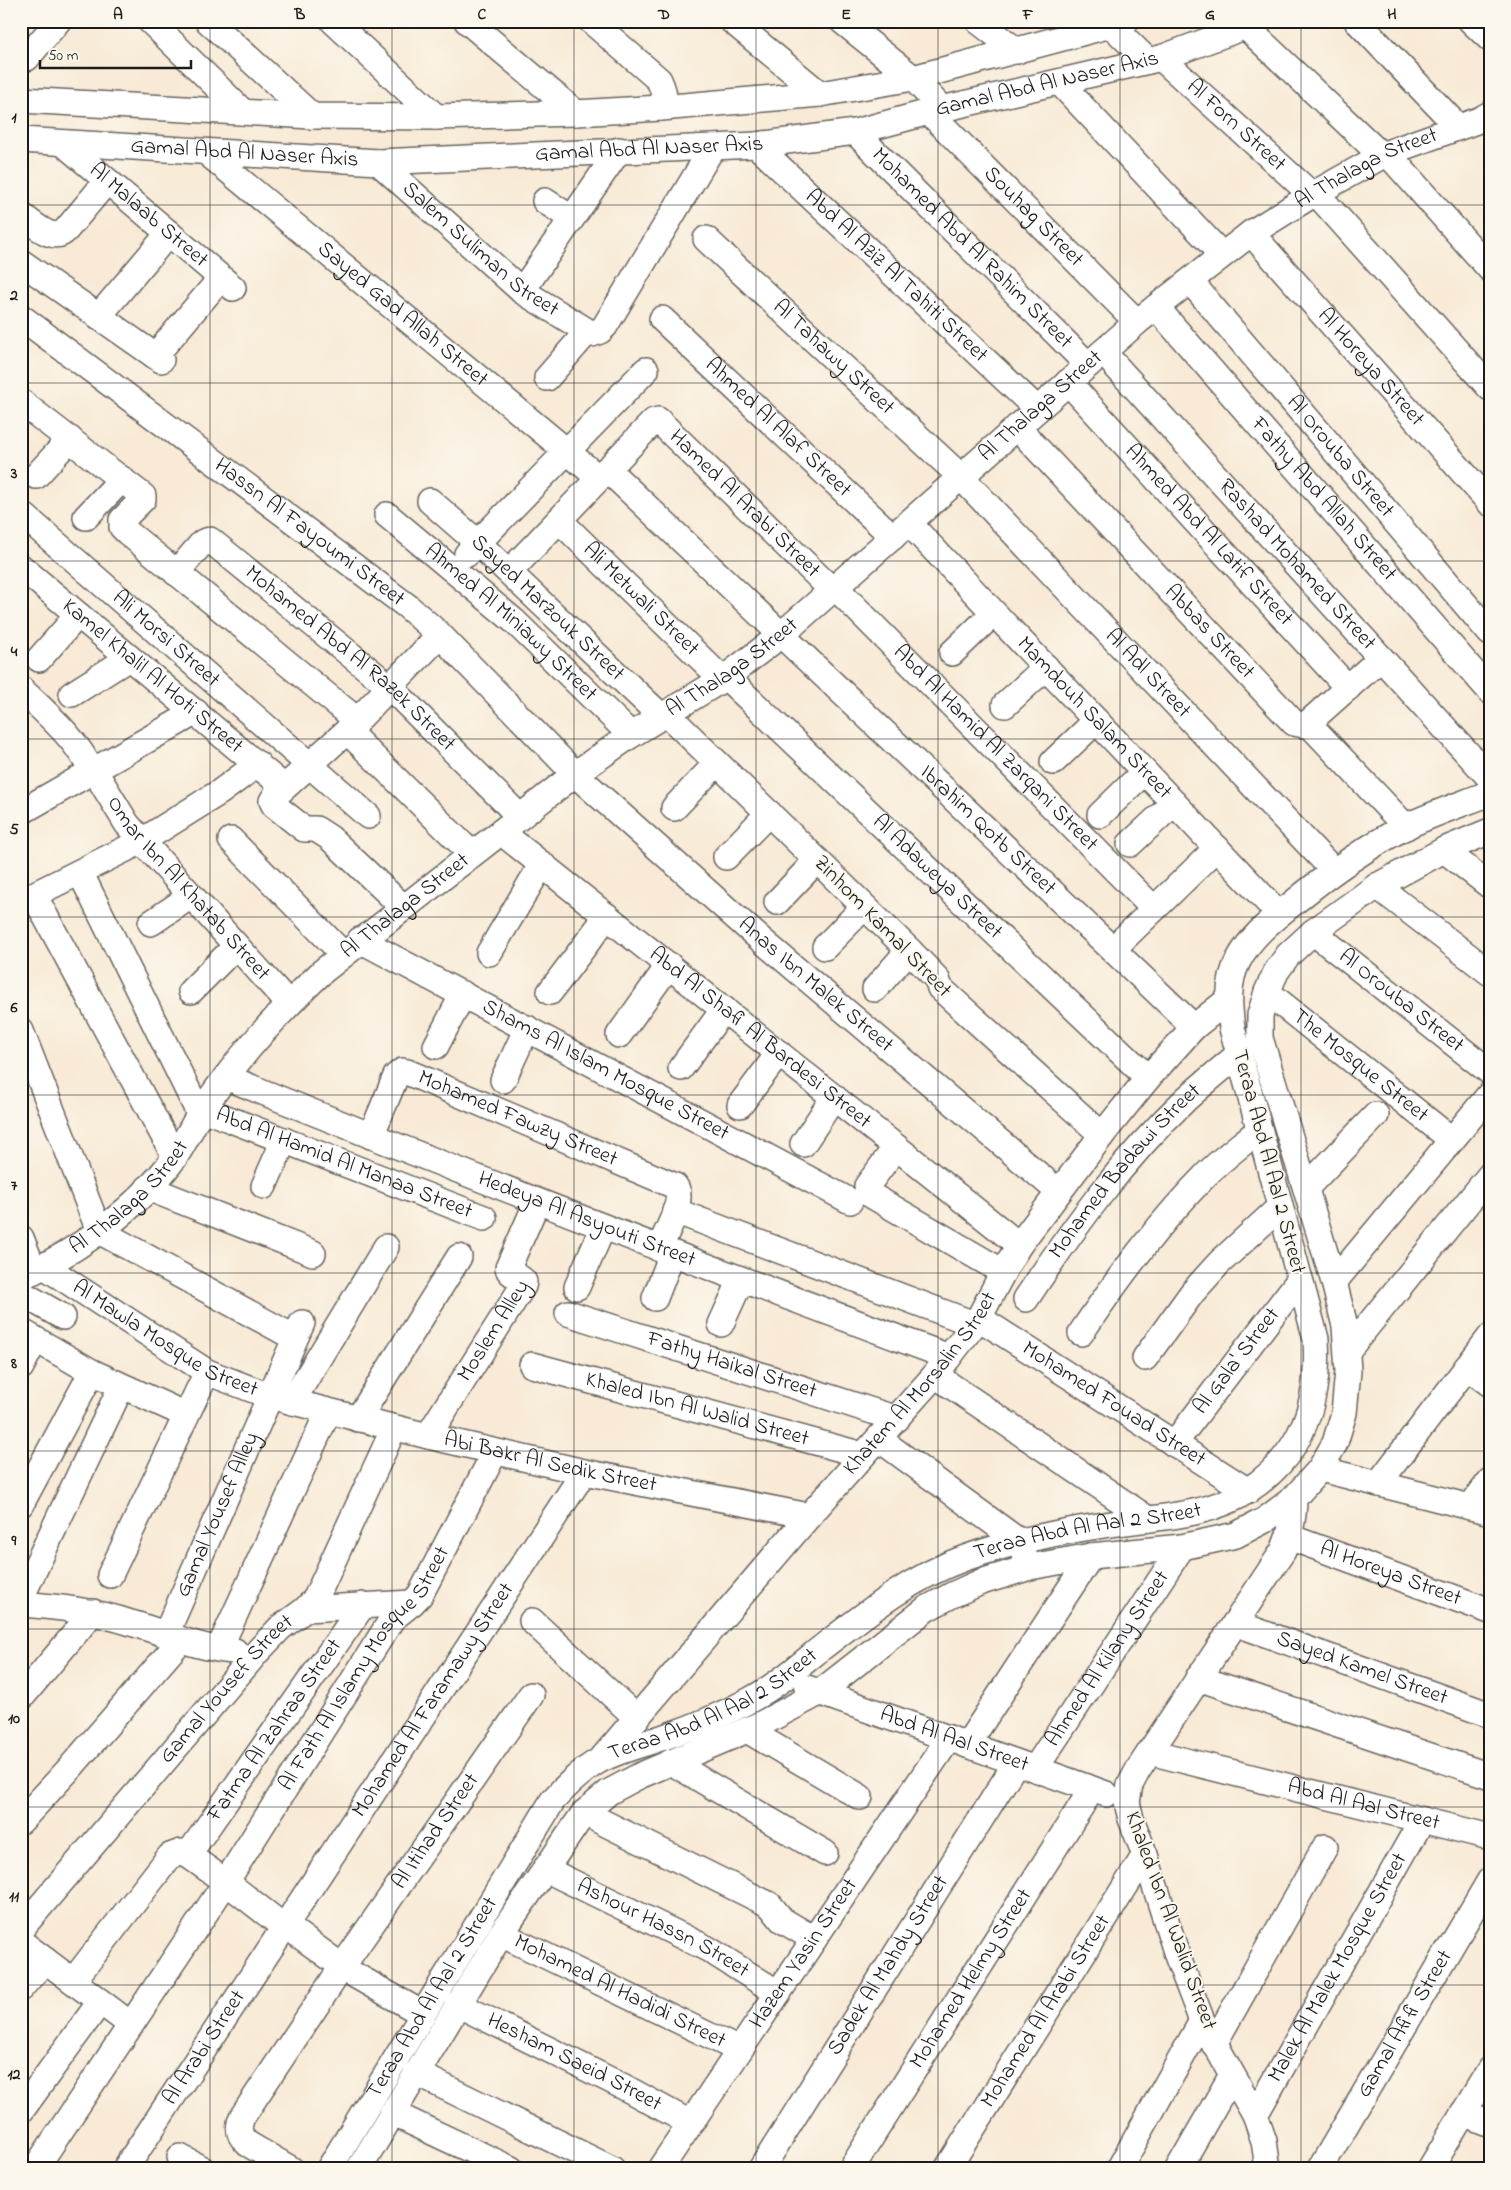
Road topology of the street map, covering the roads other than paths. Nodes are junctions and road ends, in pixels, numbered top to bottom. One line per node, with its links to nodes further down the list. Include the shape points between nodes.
1 (58, 21): 16 (street)
2 (150, 21): 24 (street)
3 (208, 21): 26 (street)
4 (333, 21): 27 (street)
5 (467, 21): 25 (street)
6 (591, 21): 22 (street, via 658,80 663,90)
7 (732, 21): 20 (street)
8 (842, 21): 18 (street, Souhag Street)
9 (978, 21): 15 (street)
10 (1357, 21): 28 (street)
11 (1471, 21): 14 (street)
12 (1115, 23): 15 (street, Gamal Abd Al Naser Axis); 17 (street, Al Forn Street)
13 (1253, 24): 17 (street, Gamal Abd Al Naser Axis); 36 (street)
14 (1490, 39)
15 (1017, 51): 18 (street, Gamal Abd Al Naser Axis)
16 (27, 58)
17 (1155, 59): 19 (street, Gamal Abd Al Naser Axis); 39 (street, Al Forn Street)
18 (913, 78): 20 (street, Gamal Abd Al Naser Axis); 23 (street, Souhag Street)
19 (1060, 82): 23 (street, Gamal Abd Al Naser Axis); 46 (street)
20 (820, 94): 22 (street, Gamal Abd Al Naser Axis)
21 (21, 100): 24 (street, Gamal Abd Al Naser Axis)
22 (661, 108): 25 (street, Gamal Abd Al Naser Axis)
23 (936, 111): 29 (street, Gamal Abd Al Naser Axis); 55 (street, Souhag Street)
24 (243, 112): 26 (street, Gamal Abd Al Naser Axis)
25 (576, 113): 27 (street, Gamal Abd Al Naser Axis)
26 (312, 116): 27 (street, Gamal Abd Al Naser Axis)
27 (436, 117)
28 (1479, 123): 36 (street, Al Thalaga Street)
29 (855, 132): 32 (street, Gamal Abd Al Naser Axis); 57 (street, Mohamed Abd Al Rahim Street)
30 (21, 140): 31 (street, Gamal Abd Al Naser Axis)
31 (63, 144): 35 (street, Gamal Abd Al Naser Axis); 38 (street, Al Malaab Street)
32 (756, 145): 33 (street, Gamal Abd Al Naser Axis); 63 (street, Abd Al Aziz Al Tahiti Street)
33 (713, 147): 34 (street, Gamal Abd Al Naser Axis); 56 (street, via 605,326 597,333)
34 (618, 150): 37 (street, Gamal Abd Al Naser Axis); 42 (street)
35 (206, 152): 37 (street, Gamal Abd Al Naser Axis); 66 (street, Sayed Gad Allah Street)
36 (1385, 155): 39 (street, Al Thalaga Street); 48 (street)
37 (378, 162): 50 (street, Salem Suliman Street)
38 (107, 181): 41 (street, via 59,235 51,235); 43 (street, Al Malaab Street)
39 (1314, 194): 44 (street, Al Thalaga Street); 61 (street, Al Forn Street)
40 (544, 200): 42 (street)
41 (21, 215)
42 (571, 218): 50 (street)
43 (169, 233): 52 (street); 52 (street, Al Malaab Street, via 227,283 158,358)
44 (1251, 233): 46 (street, Al Thalaga Street); 72 (street, Al Horeya Street)
45 (706, 239): 69 (street, Al Tahawy Street)
46 (1222, 255): 49 (street, Al Thalaga Street)
47 (21, 262): 52 (street)
48 (1490, 269)
49 (1190, 281): 51 (street, Al Thalaga Street); 86 (street, Al Orouba Street)
50 (522, 292): 56 (street, Salem Suliman Street)
51 (1156, 307): 55 (street, Al Thalaga Street); 98 (street, Fathy Abd Allah Street)
52 (98, 316)
53 (21, 317): 87 (street, Hassn Al Fayoumi Street, via 362,571)
54 (662, 319): 77 (street, Ahmed Al Alaf Street)
55 (1137, 322): 57 (street, Al Thalaga Street)
56 (587, 332): 59 (street)
57 (1095, 359): 60 (street, Al Thalaga Street); 91 (street, Rashad Mohamed Street)
58 (646, 370): 66 (street)
59 (547, 378)
60 (1068, 382): 63 (street, Al Thalaga Street); 96 (street, Ahmed Abd Al Latif Street)
61 (1490, 388)
62 (21, 402): 65 (street)
63 (1037, 409): 64 (street, Al Thalaga Street)
64 (1018, 427): 69 (street, Al Thalaga Street); 104 (street, Abbas Street, via 1294,723)
65 (70, 439): 68 (street); 70 (street)
66 (567, 451): 67 (street, Sayed Gad Allah Street); 78 (street)
67 (603, 474): 76 (street); 83 (street, Hamed Al Arabi Street, via 654,421 660,421); 88 (street, Sayed Gad Allah Street)
68 (36, 476)
69 (961, 477): 77 (street, Al Thalaga Street); 135 (street, Al Adl Street)
70 (122, 479): 75 (street); 81 (street, via 144,498 122,520 122,527)
71 (430, 501): 78 (street, Sayed Marzouk Street)
72 (1490, 504)
73 (21, 513): 110 (street, Ali Morsi Street)
74 (387, 514): 80 (street, Ahmed Al Miniawy Street)
75 (86, 516)
76 (559, 520): 82 (street); 94 (street, Ali Metwali Street)
77 (901, 530): 83 (street, Al Thalaga Street); 84 (street, Mamdouh Salam Street)
78 (478, 543): 80 (street); 82 (street, Sayed Marzouk Street)
79 (21, 567): 85 (street, Kamel Khalil Al Hoti Street)
80 (453, 568): 106 (street, Ahmed Al Miniawy Street, via 567,671)
81 (176, 572): 95 (street, Mohamed Abd Al Razek Street, via 202,542 210,540); 105 (street)
82 (509, 572): 102 (street, Sayed Marzouk Street)
83 (835, 590): 88 (street, Al Thalaga Street); 144 (street, Abd Al Hamid Al Zarqani Street)
84 (994, 613): 89 (street); 93 (street, Mamdouh Salam Street)
85 (78, 615): 90 (street, Kamel Khalil Al Hoti Street); 92 (street)
86 (1490, 633)
87 (440, 635): 95 (street); 113 (street, Hassn Al Fayoumi Street)
88 (781, 635): 94 (street, Al Thalaga Street); 152 (street, Ibrahim Qotb Street)
89 (952, 653)
90 (129, 658): 99 (street); 101 (street, Kamel Khalil Al Hoti Street)
91 (1381, 658): 96 (street); 114 (street, Rashad Mohamed Street)
92 (39, 659)
93 (1046, 667): 100 (street); 103 (street, Mamdouh Salam Street)
94 (724, 678): 102 (street, Al Thalaga Street); 176 (street, Al Adaweya Street)
95 (390, 687): 105 (street); 123 (street, Mohamed Abd Al Razek Street)
96 (1348, 688): 104 (street)
97 (21, 689): 111 (street, Omar Ibn Al Khatab Street, via 72,738)
98 (1490, 692)
99 (72, 694)
100 (1005, 706)
101 (196, 712): 108 (street, Kamel Khalil Al Hoti Street); 111 (street)
102 (664, 715): 106 (street, Al Thalaga Street); 109 (street, Zinhom Kamal Street)
103 (1096, 721): 107 (street); 112 (street, Mamdouh Salam Street)
104 (1308, 723): 124 (street, Abbas Street)
105 (352, 726): 110 (street); 131 (street)
106 (631, 735): 113 (street, Al Thalaga Street)
107 (1053, 762)
108 (258, 764): 115 (street, Kamel Khalil Al Hoti Street); 127 (street)
109 (717, 764): 118 (street); 120 (street, Zinhom Kamal Street)
110 (311, 765): 115 (street); 122 (street, Ali Morsi Street)
111 (93, 771): 119 (street); 127 (street, Omar Ibn Al Khatab Street, via 127,824)
112 (1144, 772): 117 (street, Mamdouh Salam Street); 121 (street)
113 (575, 774): 123 (street, Al Thalaga Street); 195 (street, Anas Ibn Malek Street, via 759,938)
114 (1490, 778)
115 (284, 787): 143 (street, via 273,798 274,805 304,829 316,829 330,838)
116 (1490, 793): 124 (street, Teraa Abd Al Aal 2 Street)
117 (1174, 803): 128 (street); 129 (street, Mamdouh Salam Street)
118 (674, 808)
119 (21, 812)
120 (769, 813): 132 (street); 133 (street, Zinhom Kamal Street)
121 (1100, 815)
122 (368, 816)
123 (511, 824): 131 (street, Al Thalaga Street); 134 (street, Abd Al Shafi Al Bardesi Street)
124 (1406, 827): 135 (street, Teraa Abd Al Aal 2 Street)
125 (1490, 831): 130 (street, Teraa Abd Al Aal 2 Street)
126 (231, 840): 150 (street, Shams Al Islam Mosque Street)
127 (142, 841): 136 (street); 139 (street, Omar Ibn Al Khatab Street)
128 (1130, 844)
129 (1217, 848): 144 (street); 146 (street, Mamdouh Salam Street)
130 (1444, 850): 137 (street, Teraa Abd Al Aal 2 Street); 138 (street)
131 (472, 854): 143 (street, Al Thalaga Street)
132 (726, 857)
133 (817, 860): 141 (street); 142 (street, Zinhom Kamal Street)
134 (542, 864): 145 (street, Abd Al Shafi Al Bardesi Street); 154 (street)
135 (1334, 871): 146 (street, Teraa Abd Al Aal 2 Street)
136 (80, 872): 140 (street); 181 (street)
137 (1377, 886): 148 (street, Teraa Abd Al Aal 2 Street); 157 (street)
138 (1490, 886)
139 (191, 896): 147 (street); 149 (street, Omar Ibn Al Khatab Street)
140 (28, 898): 190 (street)
141 (777, 902)
142 (864, 906): 151 (street); 153 (street, Zinhom Kamal Street)
143 (403, 907): 150 (street, Al Thalaga Street)
144 (1154, 909): 152 (street)
145 (607, 916): 156 (street, Abd Al Shafi Al Bardesi Street); 160 (street)
146 (1271, 922): 155 (street, Mamdouh Salam Street); 163 (street, Teraa Abd Al Aal 2 Street, via 1250,942 1237,962)
147 (151, 923)
148 (1313, 932): 155 (street, Teraa Abd Al Aal 2 Street); 174 (street, Al Orouba Street)
149 (236, 946): 159 (street); 164 (street, Omar Ibn Al Khatab Street)
150 (352, 947): 162 (street, Shams Al Islam Mosque Street); 164 (street, Al Thalaga Street)
151 (825, 947)
152 (1113, 949): 166 (street, Ibrahim Qotb Street)
153 (909, 950): 158 (street); 184 (street, Zinhom Kamal Street, via 938,979 940,988)
154 (489, 953)
155 (1288, 955): 161 (street, Teraa Abd Al Aal 2 Street)
156 (669, 965): 165 (street, Abd Al Shafi Al Bardesi Street); 169 (street)
157 (1490, 973)
158 (874, 989)
159 (191, 991)
160 (550, 992)
161 (1267, 992): 187 (street, The Mosque Street); 194 (street, Teraa Abd Al Aal 2 Street, via 1260,1015 1260,1038)
162 (463, 994): 167 (street, Shams Al Islam Mosque Street); 170 (street)
163 (1228, 1000): 166 (street, Khatem Al Morsalin Street); 172 (street, Teraa Abd Al Aal 2 Street)
164 (288, 1004): 175 (street, Al Thalaga Street)
165 (724, 1009): 171 (street, Abd Al Shafi Al Bardesi Street); 173 (street)
166 (1194, 1027): 176 (street, Khatem Al Morsalin Street)
167 (527, 1028): 177 (street); 196 (street, Shams Al Islam Mosque Street)
168 (21, 1032): 202 (street)
169 (619, 1035)
170 (436, 1046)
171 (779, 1053): 179 (street, Abd Al Shafi Al Bardesi Street); 180 (street)
172 (1239, 1054): 183 (street, Teraa Abd Al Aal 2 Street); 217 (street, Mohamed Badawi Street, via 1186,1099 1142,1146 1100,1195)
173 (681, 1068)
174 (1490, 1072)
175 (226, 1076): 181 (street, Al Thalaga Street); 185 (street, Hedeya Al Asyouti Street)
176 (1148, 1078): 184 (street, Khatem Al Morsalin Street)
177 (502, 1080)
178 (1490, 1094): 187 (street)
179 (834, 1097): 188 (street); 189 (street, Abd Al Shafi Al Bardesi Street)
180 (740, 1105)
181 (202, 1112): 186 (street, Abd Al Hamid Al Manaa Street); 190 (street, Al Thalaga Street)
182 (1376, 1115): 194 (street)
183 (1259, 1130): 198 (street, Teraa Abd Al Aal 2 Street); 222 (street, via 1205,1176 1160,1225 1118,1278)
184 (1102, 1135): 195 (street, Khatem Al Morsalin Street)
185 (371, 1136): 197 (street, Hedeya Al Asyouti Street); 199 (street, Mohamed Fawzy Street, via 396,1076 402,1071 407,1072 675,1186 679,1196)
186 (284, 1140): 192 (street); 200 (street, Abd Al Hamid Al Manaa Street)
187 (1452, 1140): 213 (street)
188 (803, 1144)
189 (896, 1147): 204 (street, Abd Al Shafi Al Bardesi Street); 210 (street, via 867,1186 869,1194)
190 (175, 1157): 193 (street, Al Thalaga Street)
191 (1490, 1175): 225 (street)
192 (264, 1186)
193 (148, 1188): 202 (street, Al Thalaga Street); 207 (street)
194 (1306, 1188): 213 (street, Teraa Abd Al Aal 2 Street)
195 (1059, 1192): 204 (street, Khatem Al Morsalin Street)
196 (850, 1201)
197 (537, 1202): 201 (street, Hedeya Al Asyouti Street); 241 (street, Moslem Alley, via 508,1268 511,1274 522,1278 523,1286)
198 (1280, 1208): 211 (street, Teraa Abd Al Aal 2 Street); 226 (street, via 1219,1263 1192,1293)
199 (675, 1211): 206 (street, Mohamed Fawzy Street); 220 (street)
200 (484, 1218)
201 (603, 1227): 206 (street, Hedeya Al Asyouti Street); 214 (street)
202 (99, 1231): 209 (street, Al Thalaga Street); 235 (street, via 299,1331)
203 (21, 1238): 209 (street)
204 (1019, 1245): 210 (street, Khatem Al Morsalin Street)
205 (386, 1247): 235 (street)
206 (666, 1252): 212 (street, Hedeya Al Asyouti Street); 216 (street, Mohamed Fawzy Street)
207 (313, 1253)
208 (459, 1256): 238 (street)
209 (33, 1271): 232 (street, Al Mawla Mosque Street)
210 (1003, 1272): 220 (street, Khatem Al Morsalin Street)
211 (1300, 1278): 242 (street, Al Gala' Street); 249 (street, Teraa Abd Al Aal 2 Street, via 1316,1339 1318,1368 1314,1397 1305,1425 1290,1451 1271,1473)
212 (741, 1280): 221 (street); 228 (street, Hedeya Al Asyouti Street)
213 (1334, 1282): 225 (street, Teraa Abd Al Aal 2 Street)
214 (578, 1287)
215 (21, 1293): 219 (street)
216 (655, 1298)
217 (1026, 1300)
218 (568, 1313): 239 (street, Fathy Haikal Street)
219 (63, 1317)
220 (976, 1321): 228 (street, Khatem Al Morsalin Street); 242 (street, Mohamed Fouad Street)
221 (721, 1324)
222 (1082, 1334)
223 (28, 1336): 230 (street); 231 (street)
224 (1490, 1337): 229 (street)
225 (1348, 1350): 245 (street, Teraa Abd Al Aal 2 Street, via 1344,1413 1335,1443)
226 (1145, 1358)
227 (532, 1365): 243 (street, Khaled Ibn Al Walid Street)
228 (942, 1366): 239 (street, Khatem Al Morsalin Street); 254 (street, Hedeya Al Asyouti Street)
229 (1467, 1366): 233 (street); 248 (street)
230 (21, 1367)
231 (92, 1372): 234 (street); 251 (street)
232 (207, 1372): 235 (street, Al Mawla Mosque Street); 237 (street)
233 (1490, 1384)
234 (121, 1387): 237 (street); 262 (street)
235 (281, 1399): 236 (street, Abi Bakr Al Sedik Street); 271 (street, Gamal Yousef Alley)
236 (328, 1412): 238 (street, Abi Bakr Al Sedik Street); 272 (street)
237 (186, 1415): 261 (street)
238 (358, 1419): 240 (street, Abi Bakr Al Sedik Street)
239 (897, 1419): 243 (street, Khatem Al Morsalin Street)
240 (394, 1428): 241 (street, Abi Bakr Al Sedik Street); 266 (street, Gamal Yousef Street, via 316,1598)
241 (428, 1436): 244 (street, Abi Bakr Al Sedik Street)
242 (1174, 1444): 249 (street, Mohamed Fouad Street)
243 (871, 1447): 253 (street, Khatem Al Morsalin Street); 257 (street)
244 (495, 1452): 246 (street, Abi Bakr Al Sedik Street); 264 (street, Al Fath Al Islamy Mosque Street, via 420,1595)
245 (1320, 1469): 248 (street); 250 (street, Teraa Abd Al Aal 2 Street)
246 (584, 1472): 253 (street, Abi Bakr Al Sedik Street); 304 (street, Mohamed Al Faramawy Street)
247 (1490, 1481): 252 (street)
248 (1378, 1484): 252 (street)
249 (1238, 1496): 254 (street, Teraa Abd Al Aal 2 Street, via 1192,1512); 255 (street)
250 (1294, 1498): 255 (street, Teraa Abd Al Aal 2 Street); 256 (street, Khaled Ibn Al Walid Street, via 1294,1518)
251 (21, 1504)
252 (1480, 1510)
253 (809, 1516): 280 (street, Khatem Al Morsalin Street)
254 (1148, 1519): 257 (street, Teraa Abd Al Aal 2 Street)
255 (1248, 1529): 258 (street, Teraa Abd Al Aal 2 Street, via 1236,1535)
256 (1289, 1537): 267 (street, Al Horeya Street); 270 (street, Khaled Ibn Al Walid Street)
257 (1020, 1542): 260 (street); 275 (street, Teraa Abd Al Aal 2 Street, via 964,1558 916,1581 870,1610)
258 (1182, 1547): 259 (street, Teraa Abd Al Aal 2 Street); 286 (street, Ahmed Al Kilany Street)
259 (1091, 1556): 260 (street, Teraa Abd Al Aal 2 Street); 282 (street, Hazem Yasin Street)
260 (1030, 1567): 276 (street, Teraa Abd Al Aal 2 Street, via 982,1582 926,1609)
261 (110, 1575)
262 (21, 1598)
263 (21, 1604): 268 (street)
264 (412, 1604): 265 (street); 301 (street, Al Fath Al Islamy Mosque Street, via 392,1618)
265 (362, 1605): 266 (street); 297 (street, Fatma Al Zahraa Street)
266 (306, 1609): 273 (street, Gamal Yousef Street, via 280,1628)
267 (1490, 1611)
268 (92, 1612): 271 (street); 278 (street)
269 (532, 1621): 280 (street)
270 (1235, 1623): 274 (street, Khaled Ibn Al Walid Street); 279 (street, Sayed Kamel Street)
271 (173, 1637): 272 (street); 293 (street, Gamal Yousef Alley, via 101,1733)
272 (219, 1649): 273 (street)
273 (259, 1650): 305 (street, Gamal Yousef Street)
274 (1198, 1678): 283 (street, Khaled Ibn Al Walid Street); 287 (street)
275 (782, 1680): 276 (street, Abd Al Aal Street); 284 (street, Teraa Abd Al Aal 2 Street, via 710,1719)
276 (819, 1693): 281 (street, Teraa Abd Al Aal 2 Street); 282 (street, Abd Al Aal Street)
277 (531, 1695): 310 (street, Al Itihad Street)
278 (21, 1698)
279 (1490, 1715)
280 (637, 1718): 284 (street, Khatem Al Morsalin Street)
281 (747, 1730): 285 (street, Teraa Abd Al Aal 2 Street); 289 (street)
282 (958, 1742): 286 (street, Abd Al Aal Street); 307 (street, Hazem Yasin Street)
283 (1150, 1752): 290 (street, Khaled Ibn Al Walid Street, via 1130,1785); 292 (street, Abd Al Aal Street)
284 (600, 1760): 302 (street, Teraa Abd Al Aal 2 Street, via 574,1777 553,1800)
285 (671, 1762): 291 (street, Teraa Abd Al Aal 2 Street, via 609,1792); 296 (street)
286 (1026, 1766): 288 (street, Abd Al Aal Street); 341 (street, Sadek Al Mahdy Street)
287 (1490, 1776)
288 (1092, 1790): 290 (street, Abd Al Aal Street); 342 (street, Mohamed Helmy Street)
289 (860, 1797)
290 (1127, 1802): 298 (street, Khaled Ibn Al Walid Street)
291 (584, 1813): 299 (street, Teraa Abd Al Aal 2 Street); 307 (street, via 770,1905 782,1920)
292 (1422, 1820): 294 (street, Abd Al Aal Street); 327 (street, Malek Al Malek Mosque Street)
293 (21, 1821)
294 (1490, 1837)
295 (1326, 1847): 319 (street)
296 (825, 1853)
297 (188, 1855): 301 (street); 311 (street, via 181,1852 170,1856)
298 (1145, 1855): 317 (street, Khaled Ibn Al Walid Street); 343 (street, Mohamed Al Arabi Street)
299 (545, 1869): 303 (street, Teraa Abd Al Aal 2 Street); 313 (street, Ashour Hassn Street, via 708,1949)
300 (1490, 1880): 348 (street, Gamal Afifi Street)
301 (226, 1882): 304 (street); 318 (street, Al Fath Al Islamy Mosque Street)
302 (500, 1886): 303 (street); 316 (street, Teraa Abd Al Aal 2 Street)
303 (525, 1899): 306 (street, Teraa Abd Al Aal 2 Street)
304 (285, 1926): 310 (street); 333 (street, Al Arabi Street)
305 (21, 1929)
306 (501, 1934): 315 (street, Teraa Abd Al Aal 2 Street); 320 (street, Mohamed Al Hadidi Street)
307 (814, 1939): 313 (street, Hazem Yasin Street)
308 (21, 1942): 309 (street)
309 (44, 1960): 311 (street); 312 (street)
310 (342, 1967): 316 (street); 335 (street, Al Itihad Street, via 242,2117 239,2131 242,2139)
311 (72, 1981): 314 (street)
312 (21, 1988)
313 (778, 1993): 320 (street, Hazem Yasin Street)
314 (100, 2002): 318 (street); 324 (street)
315 (457, 2004): 322 (street, Teraa Abd Al Aal 2 Street); 328 (street, Hesham Saeid Street)
316 (422, 2014): 336 (street, Teraa Abd Al Aal 2 Street)
317 (1202, 2021): 319 (street, Khaled Ibn Al Walid Street); 344 (street)
318 (130, 2024): 332 (street, Al Fath Al Islamy Mosque Street)
319 (1214, 2044): 323 (street, Khaled Ibn Al Walid Street)
320 (739, 2050): 328 (street, Hazem Yasin Street)
321 (1490, 2069): 326 (street)
322 (416, 2073): 325 (street, Teraa Abd Al Aal 2 Street); 339 (street)
323 (1232, 2075): 327 (street, Khaled Ibn Al Walid Street); 345 (street)
324 (21, 2111)
325 (392, 2113): 337 (street, Teraa Abd Al Aal 2 Street); 338 (street)
326 (1463, 2114): 329 (street); 349 (street)
327 (1255, 2115): 330 (street, Khaled Ibn Al Walid Street)
328 (690, 2123): 340 (street, Hazem Yasin Street)
329 (1490, 2124)
330 (1264, 2141): 346 (street); 347 (street, Khaled Ibn Al Walid Street)
331 (180, 2157): 334 (street)
332 (36, 2169)
333 (125, 2169)
334 (202, 2169)
335 (291, 2169)
336 (329, 2169)
337 (359, 2169)
338 (510, 2169)
339 (612, 2169)
340 (660, 2169)
341 (761, 2169)
342 (851, 2169)
343 (947, 2169)
344 (1118, 2169)
345 (1178, 2169)
346 (1248, 2169)
347 (1268, 2169)
348 (1320, 2169)
349 (1430, 2169)

